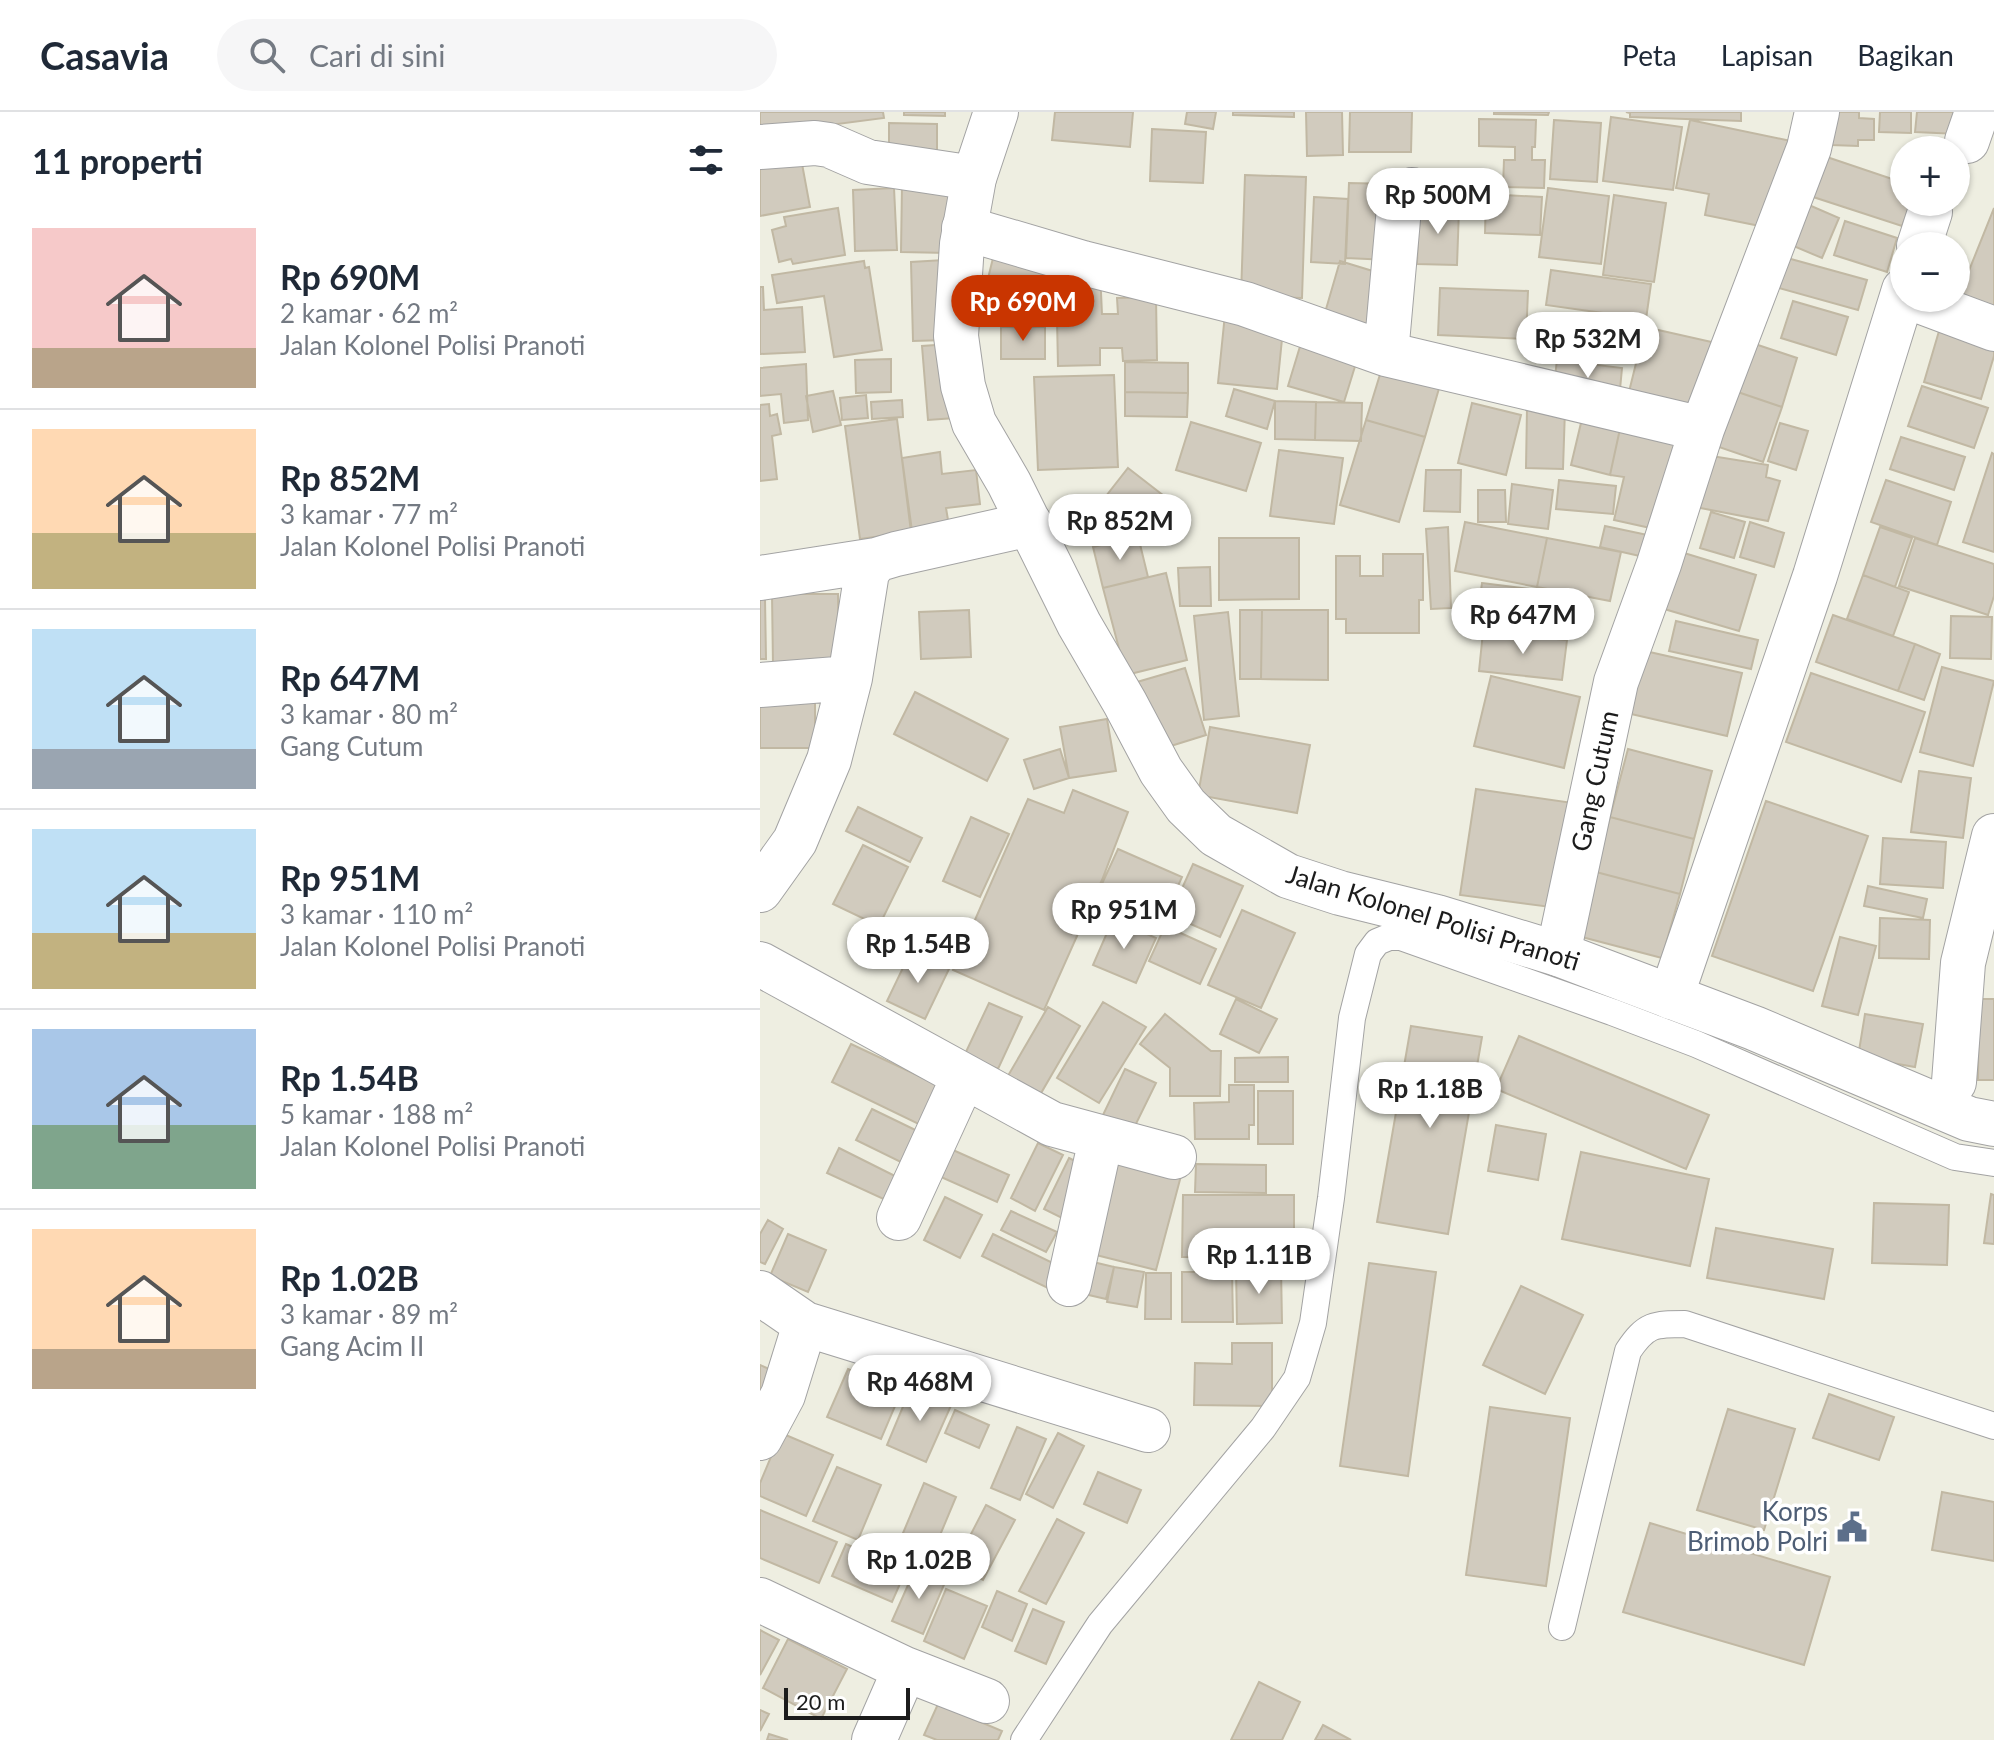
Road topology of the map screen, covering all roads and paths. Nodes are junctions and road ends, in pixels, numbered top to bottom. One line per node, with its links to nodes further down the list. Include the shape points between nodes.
1 (996, 112): 4 (street, Jalan Kolonel Polisi Pranoti)
2 (1817, 112): 11 (street, Gang Cutum, via 1809,148)
3 (760, 147): 4 (street, via 829,145 868,162)
4 (974, 178): 6 (street, Jalan Kolonel Polisi Pranoti)
5 (1412, 190): 10 (street, via 1399,208)
6 (964, 228): 10 (street, via 1245,304); 12 (street, Jalan Kolonel Polisi Pranoti, via 956,336 963,386 974,423)
7 (1900, 312): 22 (street)
8 (1950, 312): 9 (street)
9 (1994, 329)
10 (1386, 354): 11 (street)
11 (1702, 429): 19 (street, Gang Cutum, via 1616,682)
12 (1030, 524): 13 (street); 19 (street, Jalan Kolonel Polisi Pranoti, via 1161,771 1216,835 1288,876)
13 (876, 560): 14 (street); 15 (street, via 863,590)
14 (760, 578)
15 (850, 678): 16 (street); 18 (street, via 818,787 795,841)
16 (760, 685)
17 (1994, 836): 20 (street)
18 (760, 890)
19 (1558, 954): 22 (street, Jalan Kolonel Polisi Pranoti)
20 (1978, 962): 24 (street)
21 (760, 964): 23 (street)
22 (1671, 997): 25 (street, Jalan Kolonel Polisi Pranoti, via 1969,1119)
23 (964, 1076): 26 (street, via 1052,1124); 29 (street)
24 (1954, 1082)
25 (1994, 1124)
26 (1101, 1139): 27 (street); 30 (street)
27 (1174, 1157)
28 (1994, 1163): 41 (lane, via 1955,1157 1612,1012 1401,937 1377,942 1368,954 1352,1018 1315,1307 1297,1378 1263,1428 1100,1624)
29 (899, 1218)
30 (1069, 1284)
31 (760, 1293): 32 (street)
32 (805, 1324): 34 (street); 35 (street, via 783,1395)
33 (1994, 1426): 37 (lane, via 1685,1324 1659,1324 1639,1333 1628,1351)
34 (1148, 1430)
35 (760, 1438)
36 (760, 1600): 38 (street)
37 (1562, 1627)
38 (905, 1669): 39 (street); 40 (street)
39 (987, 1701)
40 (874, 1740)
41 (1025, 1740)

